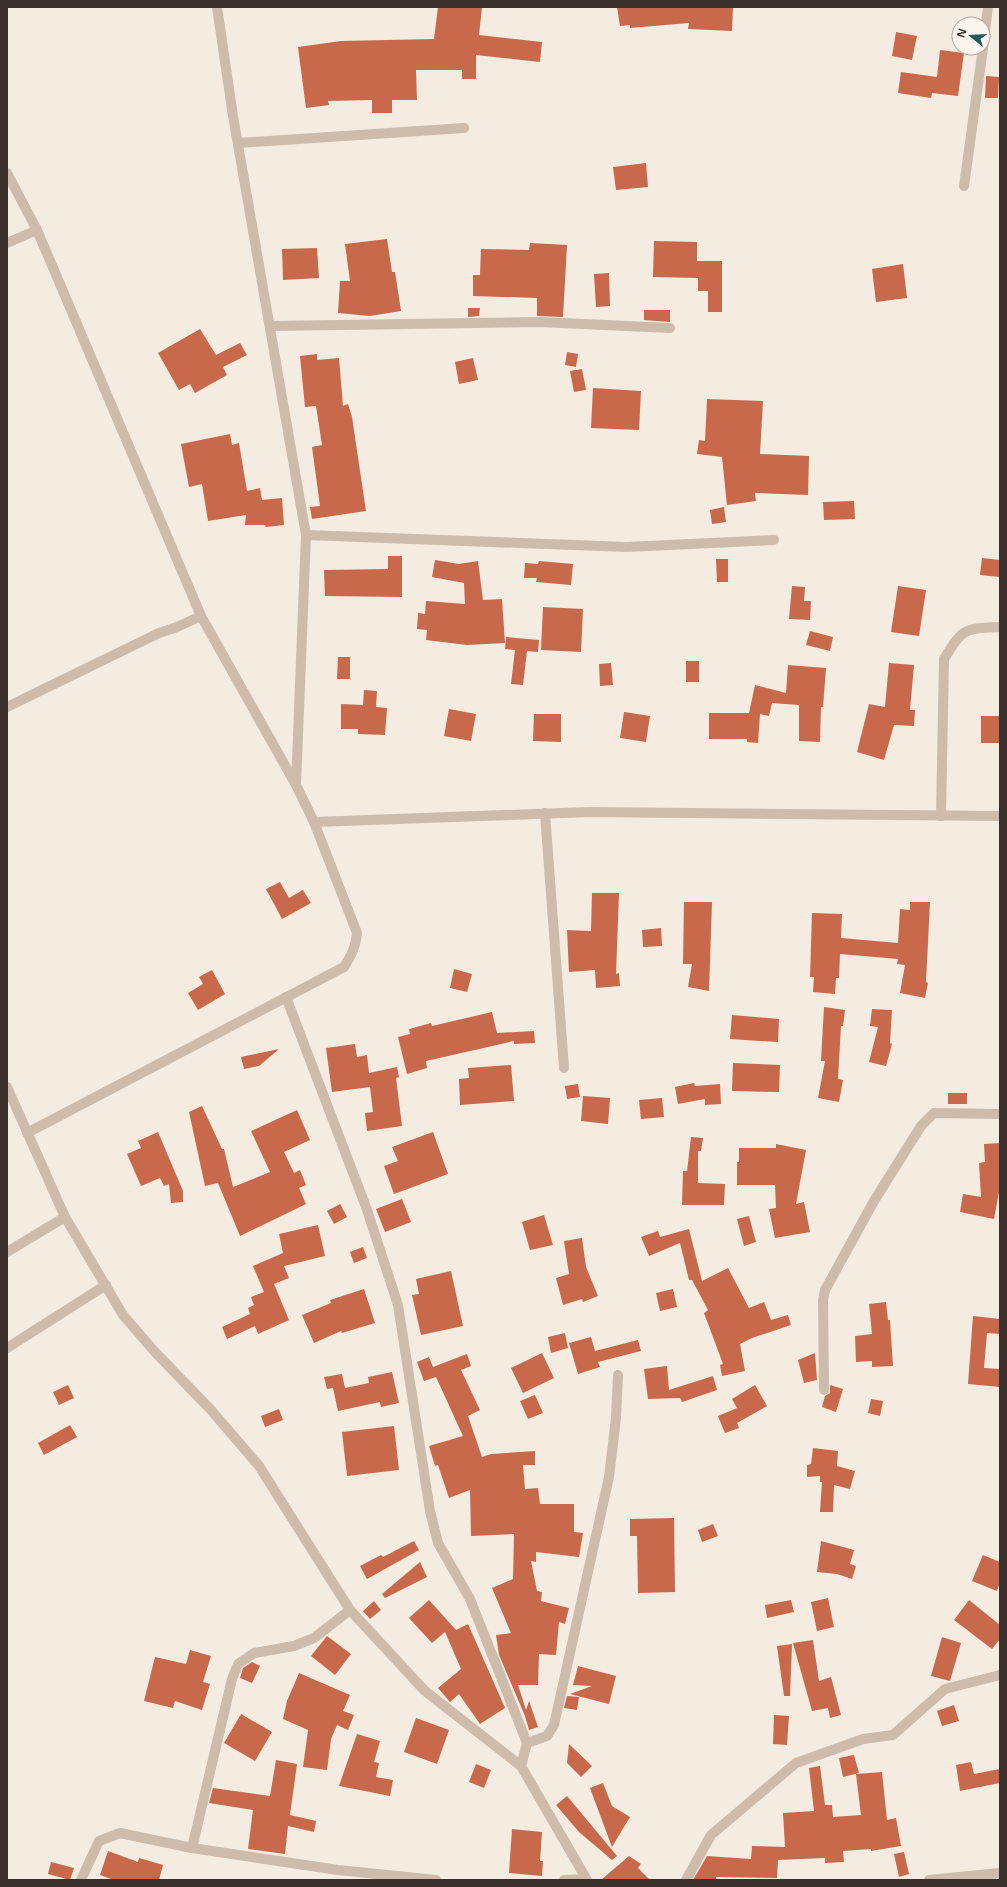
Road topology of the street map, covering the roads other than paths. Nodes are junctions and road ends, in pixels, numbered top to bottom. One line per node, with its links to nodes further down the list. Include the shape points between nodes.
1 (217, 7): 4 (street)
2 (982, 56): 6 (street)
3 (464, 128): 4 (street)
4 (238, 143): 9 (street)
5 (7, 173): 7 (street)
6 (964, 186)
7 (37, 230): 8 (street); 13 (street)
8 (7, 243)
9 (270, 326): 10 (street, via 540,322); 11 (street)
10 (670, 328)
11 (306, 535): 12 (street, via 627,547); 16 (street)
12 (774, 540)
13 (201, 616): 15 (street, via 159,633); 16 (street)
14 (1000, 627): 18 (street, via 970,628 957,638 944,659)
15 (7, 707)
16 (296, 785): 20 (street)
17 (544, 813): 18 (street); 20 (street); 22 (street)
18 (940, 816): 19 (street)
19 (1000, 816)
20 (314, 822): 21 (street, via 354,923 356,943 344,967)
21 (286, 997): 26 (street); 35 (street, via 366,1207 398,1305 430,1511 438,1543 470,1599)
22 (564, 1068)
23 (7, 1087): 24 (street)
24 (10, 1100): 26 (street)
25 (1000, 1114): 32 (street, via 934,1113 921,1126 874,1201 825,1290)
26 (27, 1133): 27 (street)
27 (66, 1217): 28 (street); 29 (street)
28 (7, 1252)
29 (106, 1285): 30 (street); 33 (street, via 123,1315 259,1466)
30 (7, 1348)
31 (618, 1374): 35 (street, via 609,1477 554,1725 547,1736)
32 (824, 1390)
33 (350, 1610): 36 (street, via 425,1691); 37 (street, via 314,1638 294,1646 254,1653 238,1664 232,1679)
34 (1000, 1675): 44 (street, via 945,1689 893,1735 863,1739 796,1762 711,1836)
35 (527, 1742): 36 (street)
36 (521, 1766): 40 (street)
37 (192, 1848): 39 (street); 41 (street, via 120,1833 99,1842)
38 (1000, 1873): 45 (street)
39 (339, 1875): 42 (street)
40 (586, 1879): 43 (street)
41 (81, 1880)
42 (436, 1880)
43 (564, 1880)
44 (686, 1880)
45 (929, 1880)

